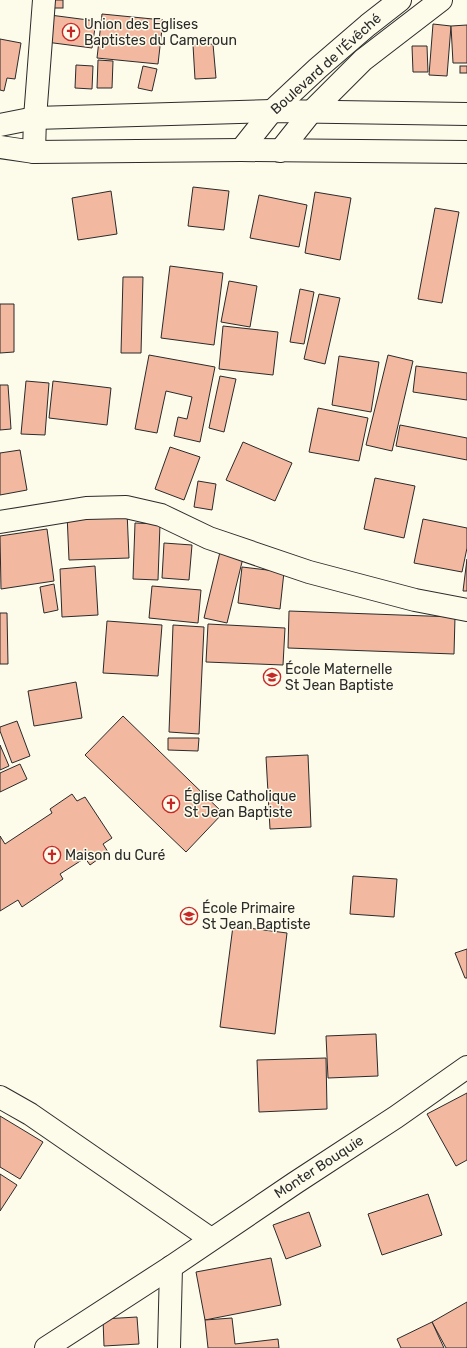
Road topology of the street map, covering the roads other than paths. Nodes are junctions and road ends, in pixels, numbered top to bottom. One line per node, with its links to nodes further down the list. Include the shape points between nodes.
1 (44, 0): 7 (main road)
2 (400, 0): 4 (main road, Boulevard de l'Évêché, via 318,68)
3 (441, 0): 5 (main road, Boulevard de l'Évêché, via 363,60)
4 (272, 111): 5 (main road); 7 (main road); 10 (main road, Boulevard de l'Évêché)
5 (311, 112): 6 (main road); 11 (main road, Boulevard de l'Évêché)
6 (467, 114)
7 (35, 118): 8 (main road); 12 (main road)
8 (0, 125)
9 (0, 147): 12 (main road)
10 (241, 150): 11 (main road); 12 (main road)
11 (280, 151): 13 (main road)
12 (34, 152)
13 (467, 152)
14 (0, 522): 15 (main road, via 86,508 126,507 161,515 209,538 309,572 415,600)
15 (467, 610)
16 (467, 1067): 18 (main road, Monter Bouquie)
17 (0, 1097): 18 (main road, via 30,1114)
18 (212, 1239): 19 (main road, Monter Bouquie)
19 (171, 1267): 20 (main road, Monter Bouquie); 21 (main road)
20 (46, 1348)
21 (169, 1348)

